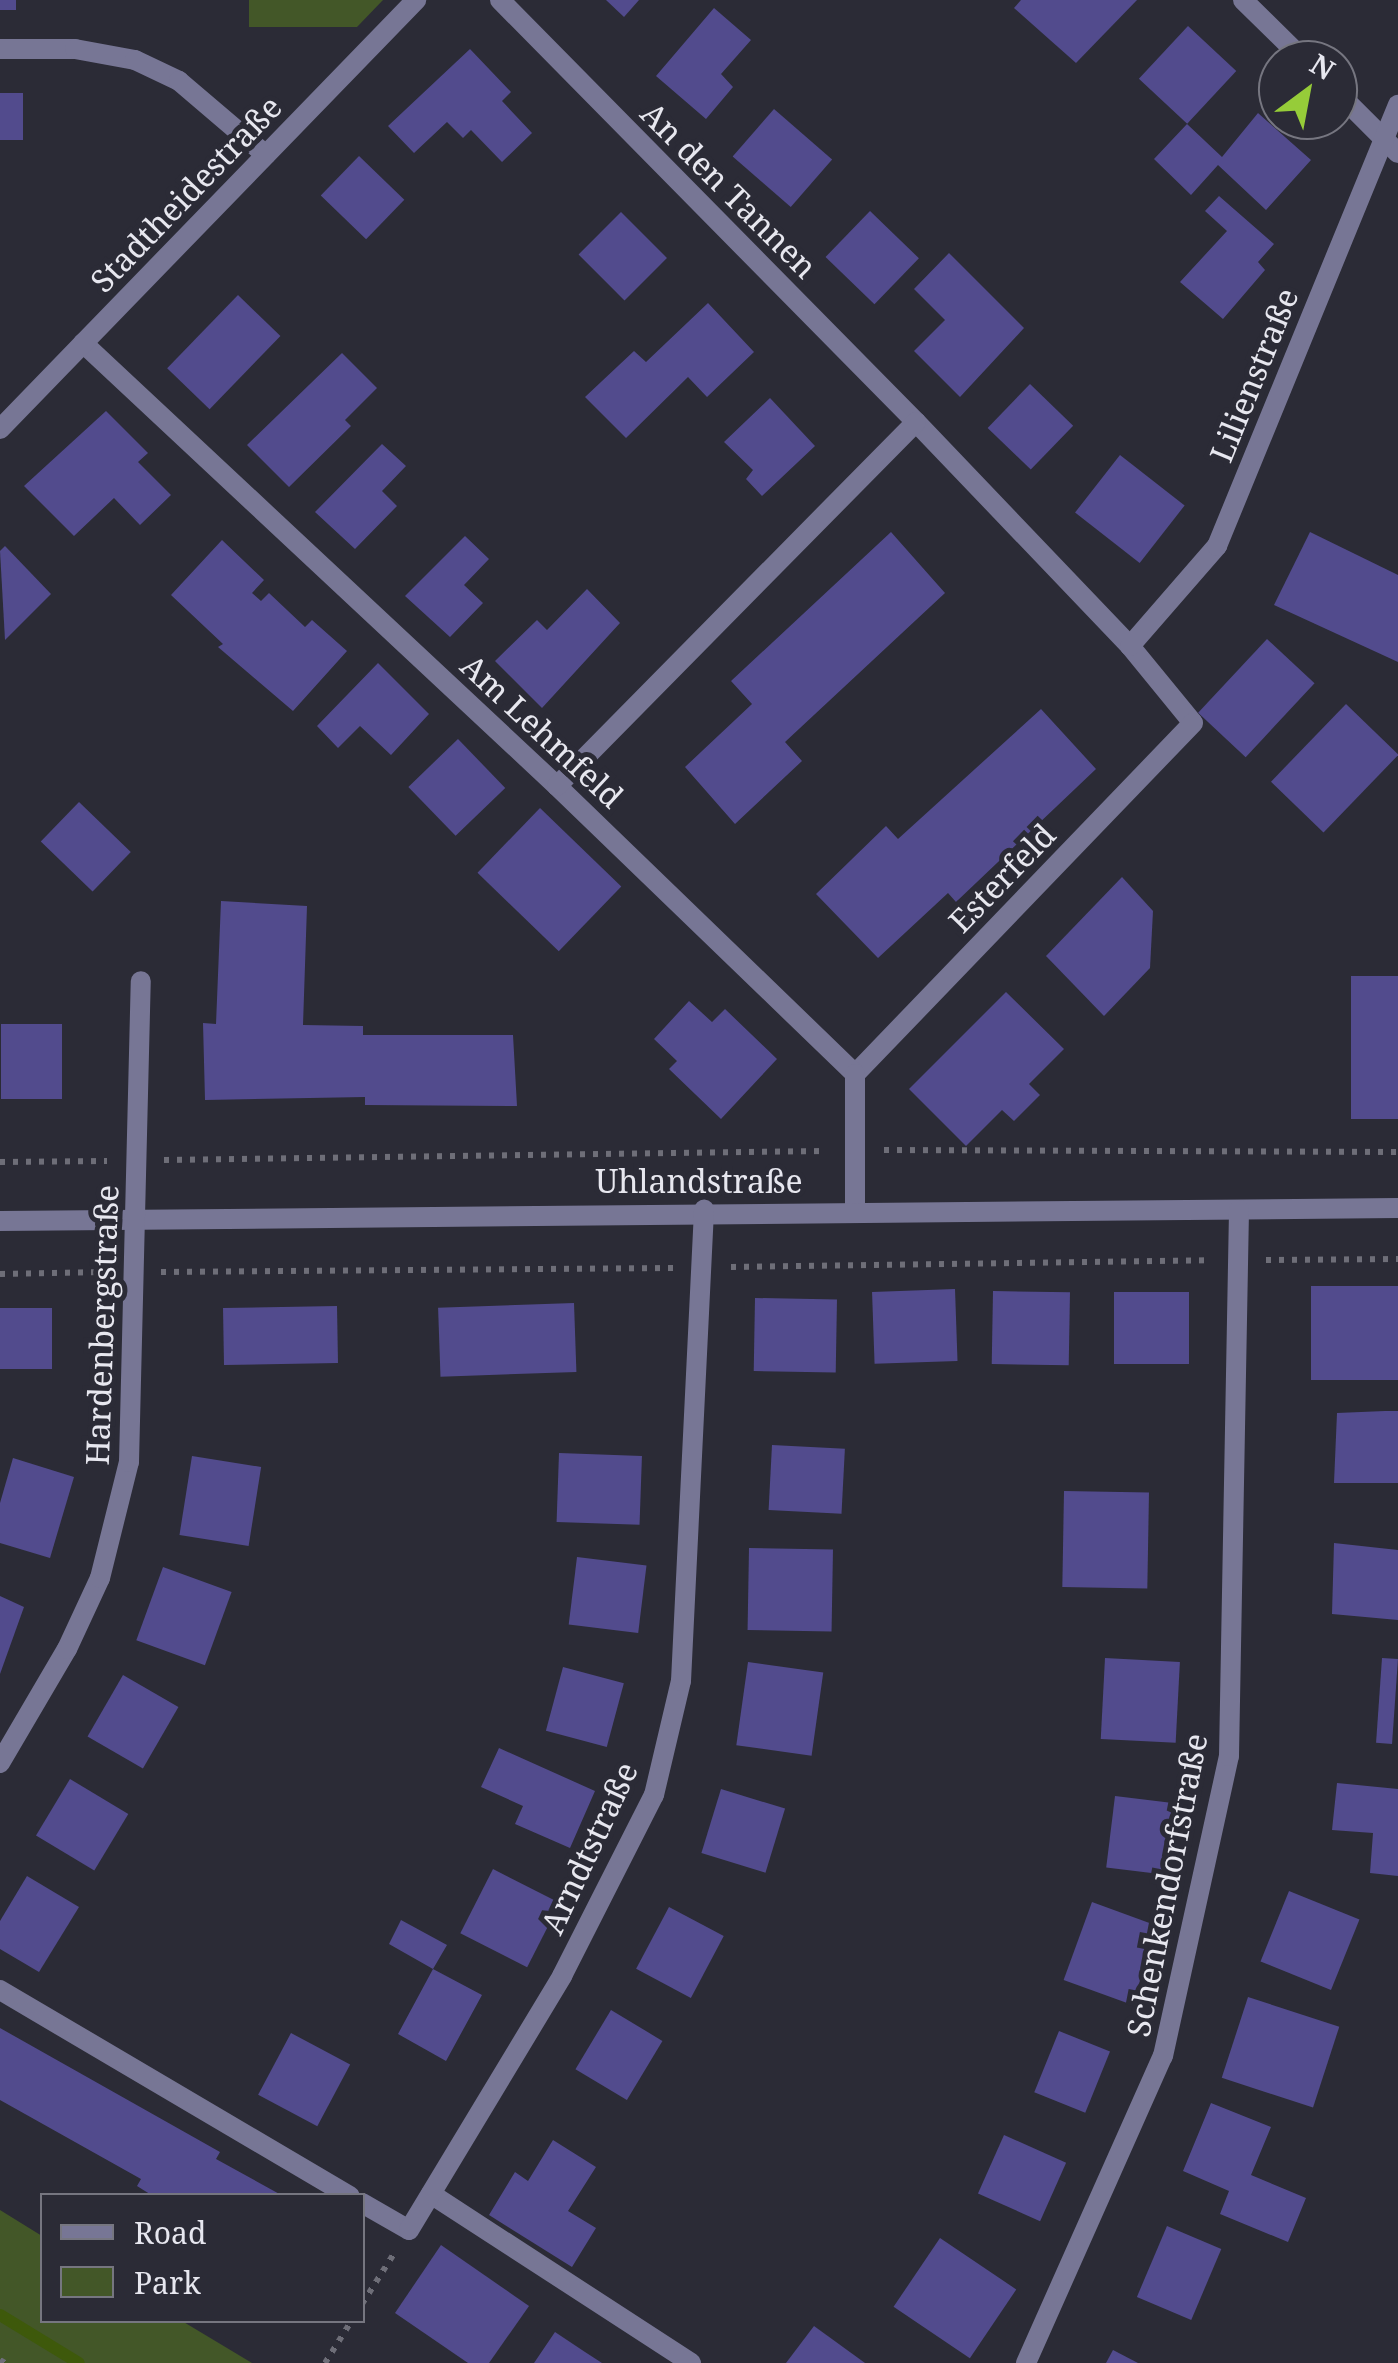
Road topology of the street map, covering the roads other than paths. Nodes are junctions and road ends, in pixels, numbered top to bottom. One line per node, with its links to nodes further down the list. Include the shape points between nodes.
1 (416, 0): 9 (street, Stadtheidestraße)
2 (500, 0): 11 (street, An den Tannen)
3 (1243, 0): 4 (street)
4 (1284, 40)
5 (0, 49): 9 (street, via 75,49 135,60 179,81)
6 (1398, 104): 8 (street, Lilienstraße)
7 (1358, 113): 8 (street)
8 (1391, 145): 13 (street, Lilienstraße, via 1217,546)
9 (266, 155): 10 (street, Stadtheidestraße)
10 (83, 344): 12 (street, Stadtheidestraße); 15 (street, Am Lehmfeld)
11 (916, 422): 13 (street, An den Tannen); 15 (street)
12 (0, 429)
13 (1130, 646): 14 (street, An den Tannen)
14 (1193, 723): 17 (street, Esterfeld)
15 (558, 786): 17 (street, Am Lehmfeld)
16 (140, 982): 22 (street, Hardenbergstraße)
17 (855, 1074): 21 (street)
18 (1398, 1208): 20 (street, Uhlandstraße)
19 (704, 1210): 21 (street, Uhlandstraße); 22 (street, Uhlandstraße); 27 (street, Arndtstraße, via 681,1681 654,1795 562,1976)
20 (1239, 1210): 21 (street, Uhlandstraße); 30 (street, Schenkendorfstraße, via 1229,1756 1163,2056)
21 (855, 1211)
22 (136, 1220): 23 (street, Uhlandstraße); 24 (street, Hardenbergstraße, via 135,1404 120,1510 100,1578 67,1649)
23 (0, 1221)
24 (0, 1763)
25 (0, 1990): 26 (street)
26 (345, 2193)
27 (430, 2194): 28 (street, Arndtstraße, via 409,2230); 29 (street)
28 (365, 2205)
29 (690, 2363)
30 (1026, 2363)

